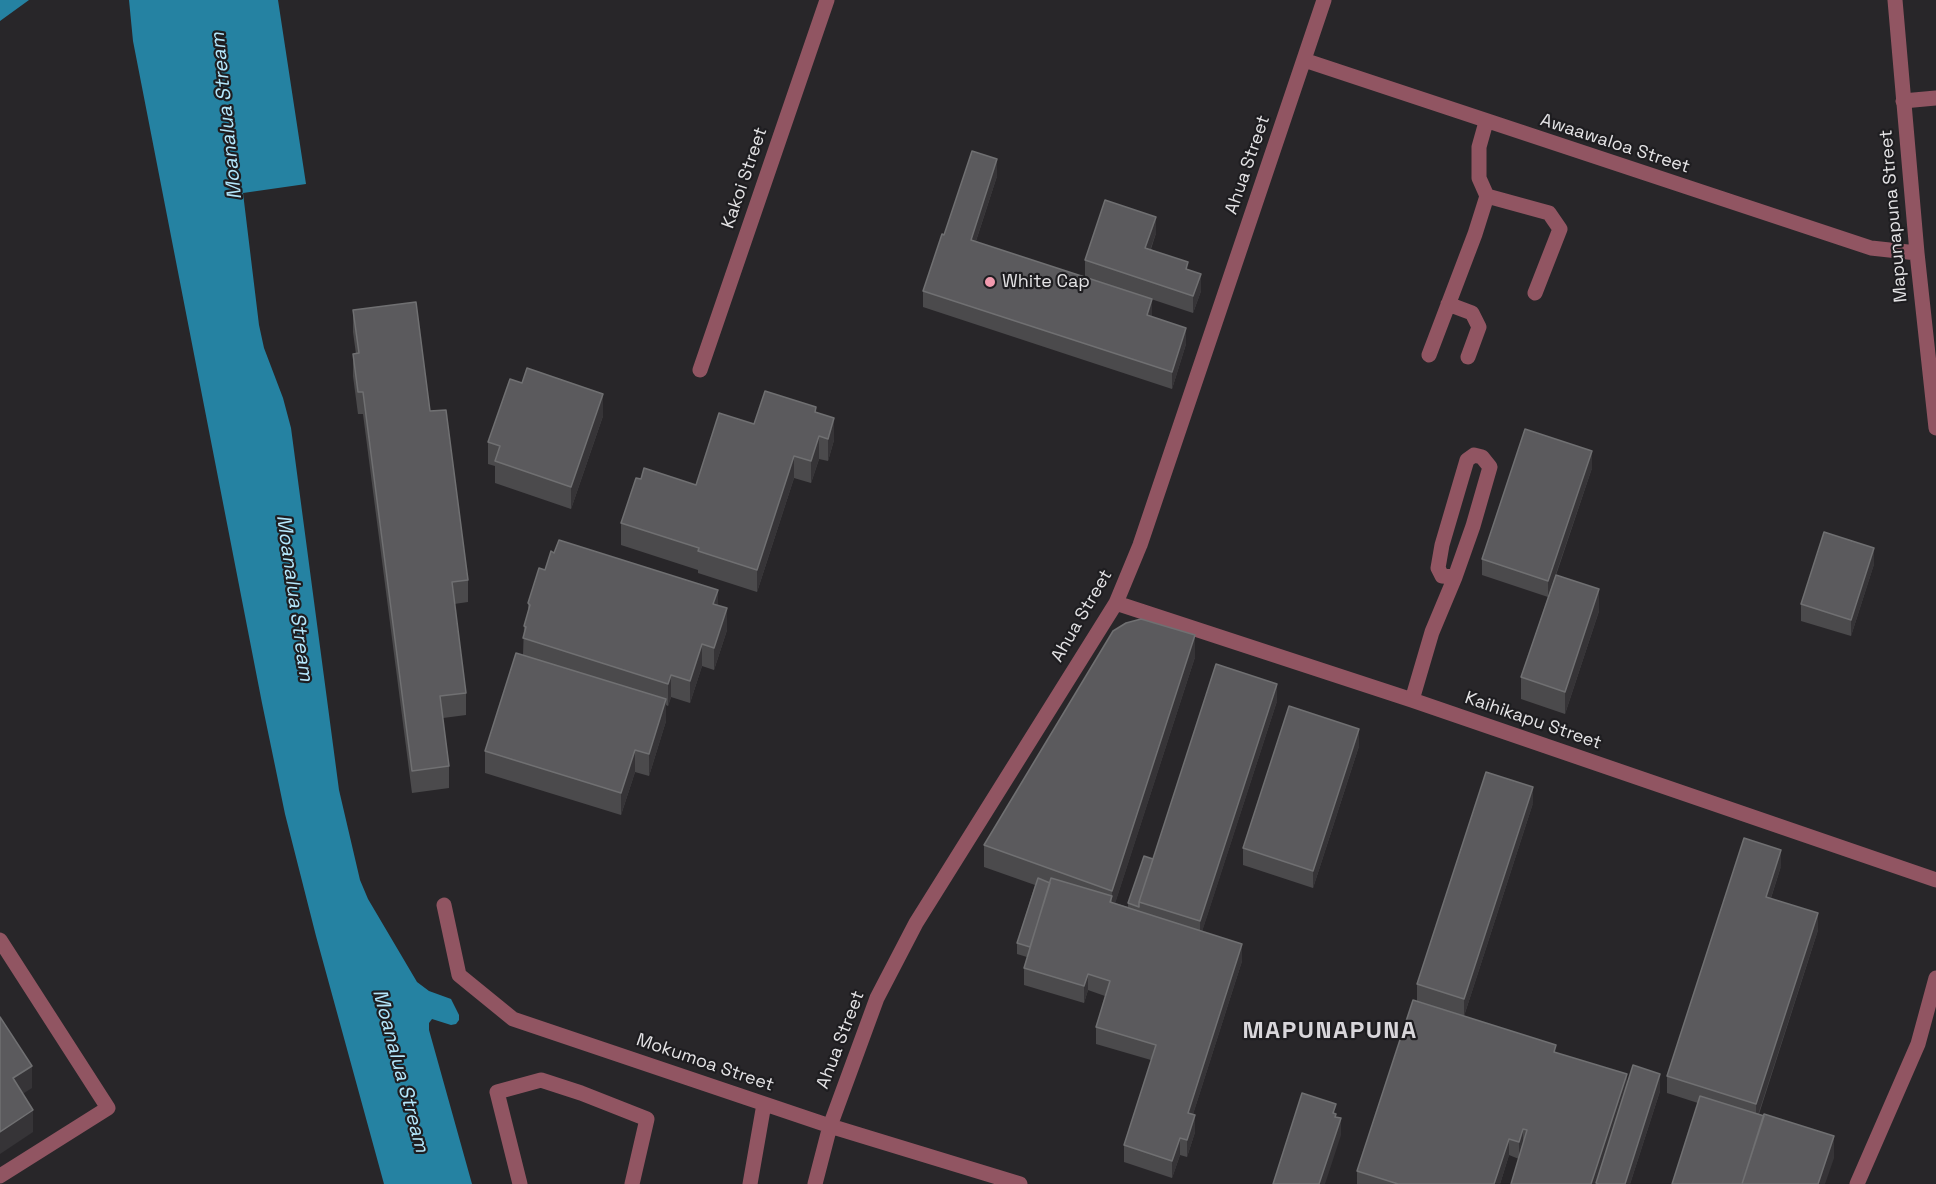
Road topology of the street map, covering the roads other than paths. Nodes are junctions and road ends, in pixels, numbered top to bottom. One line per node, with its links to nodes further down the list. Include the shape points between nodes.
1 (826, 0): 14 (street, Kakoi Street)
2 (1324, 0): 4 (street, Ahua Street)
3 (1894, 0): 6 (street, Mapunapuna Street)
4 (1304, 60): 7 (street, Awaawaloa Street); 17 (street, Ahua Street, via 1140,545)
5 (1936, 98): 6 (street)
6 (1904, 101): 9 (street, Mapunapuna Street)
7 (1486, 122): 8 (street, via 1479,147 1479,178); 9 (street, Awaawaloa Street, via 1871,248)
8 (1487, 196): 10 (street, via 1549,213 1560,229); 11 (street)
9 (1917, 253): 15 (street, Mapunapuna Street)
10 (1535, 293)
11 (1448, 304): 12 (street); 13 (street, via 1472,313 1479,327)
12 (1429, 354)
13 (1468, 357)
14 (700, 370)
15 (1936, 429)
16 (1455, 577): 16 (street, via 1490,467 1482,457 1474,455 1467,460 1438,568 1442,576); 18 (street, via 1432,632)
17 (1116, 603): 18 (street, Kaihikapu Street); 24 (street, Ahua Street, via 916,923 877,998)
18 (1412, 700): 19 (street, Kaihikapu Street)
19 (1936, 879)
20 (444, 905): 23 (street, Mokumoa Street, via 459,975 513,1019)
21 (0, 940): 25 (street, via 108,1108)
22 (1935, 988): 31 (street, via 1918,1044)
23 (764, 1104): 24 (street, Mokumoa Street); 28 (street)
24 (830, 1126): 29 (street, Ahua Street); 30 (street, Mokumoa Street)
25 (0, 1176)
26 (520, 1184): 27 (street, via 497,1092 541,1080 648,1119)
27 (632, 1184)
28 (750, 1184)
29 (815, 1184)
30 (1020, 1184)
31 (1857, 1184)

